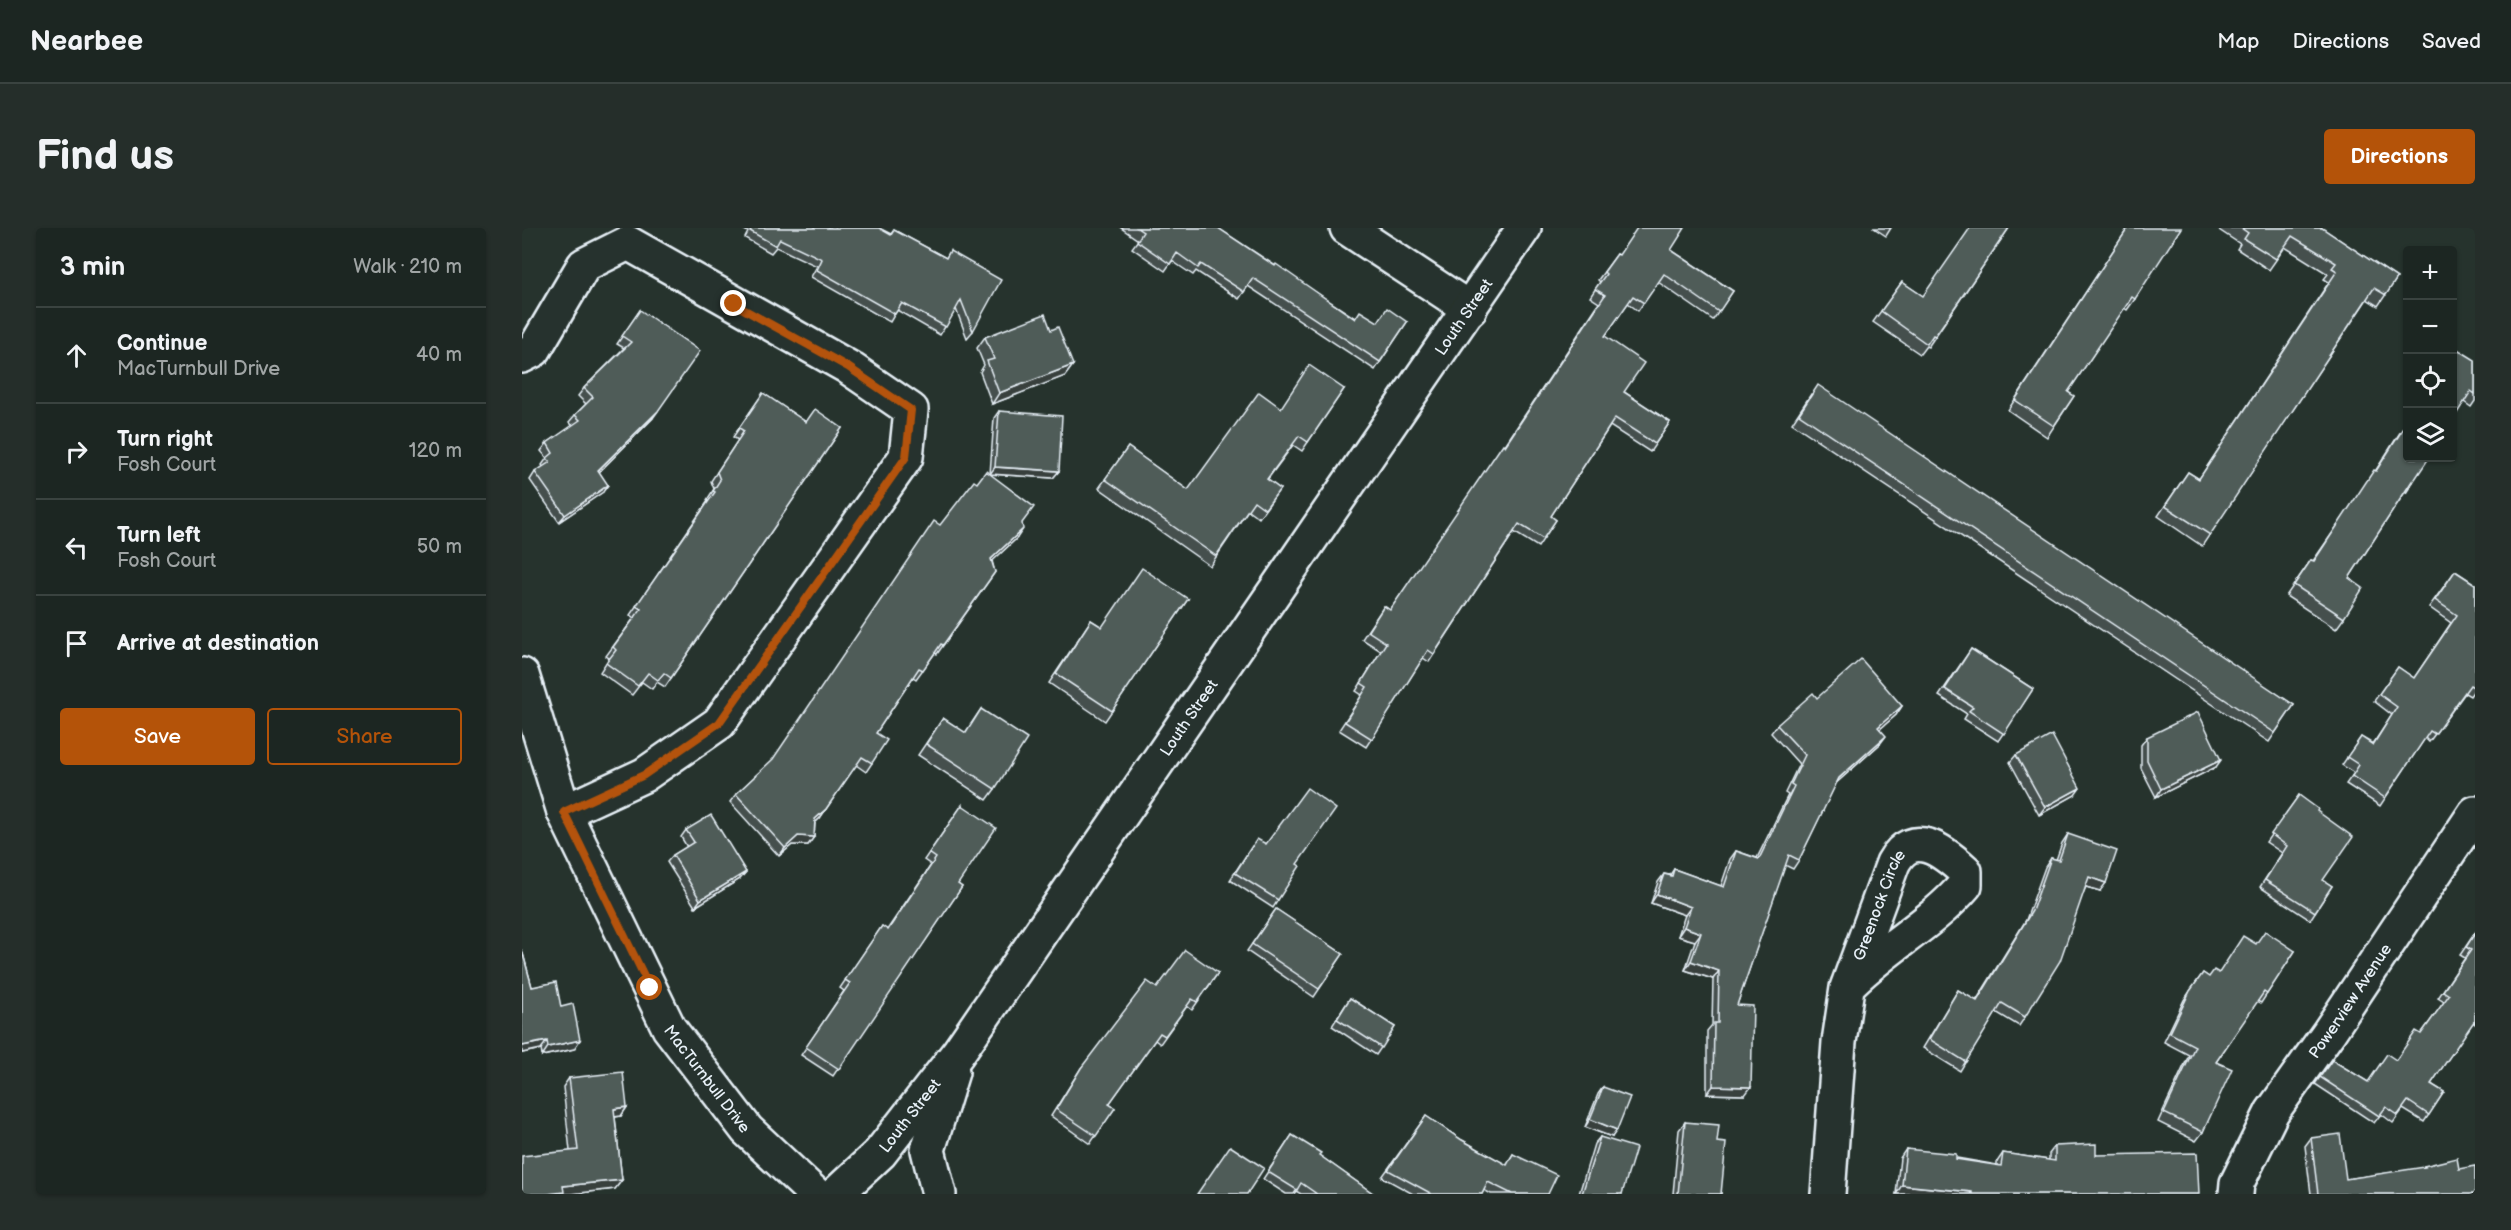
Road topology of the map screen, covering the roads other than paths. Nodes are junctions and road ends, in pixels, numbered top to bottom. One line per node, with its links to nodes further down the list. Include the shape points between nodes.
1 (1347, 228): 3 (street)
2 (1524, 228): 3 (street, Louth Street)
3 (1470, 309): 9 (street, Louth Street)
4 (522, 356): 6 (street, via 534,350 584,265 628,243 848,367 911,410 906,457 719,723 644,775)
5 (522, 675): 6 (street, MacTurnbull Drive)
6 (564, 812): 10 (street, MacTurnbull Drive, via 669,1028 747,1130)
7 (2475, 813): 14 (street, Powerview Avenue, via 2272,1112 2237,1183)
8 (1848, 985): 13 (street, via 1839,1042)
9 (958, 1053): 11 (street, Louth Street, via 880,1153); 12 (street, via 928,1150)
10 (815, 1194)
11 (836, 1194)
12 (939, 1194)
13 (1828, 1194)
14 (2236, 1194)

